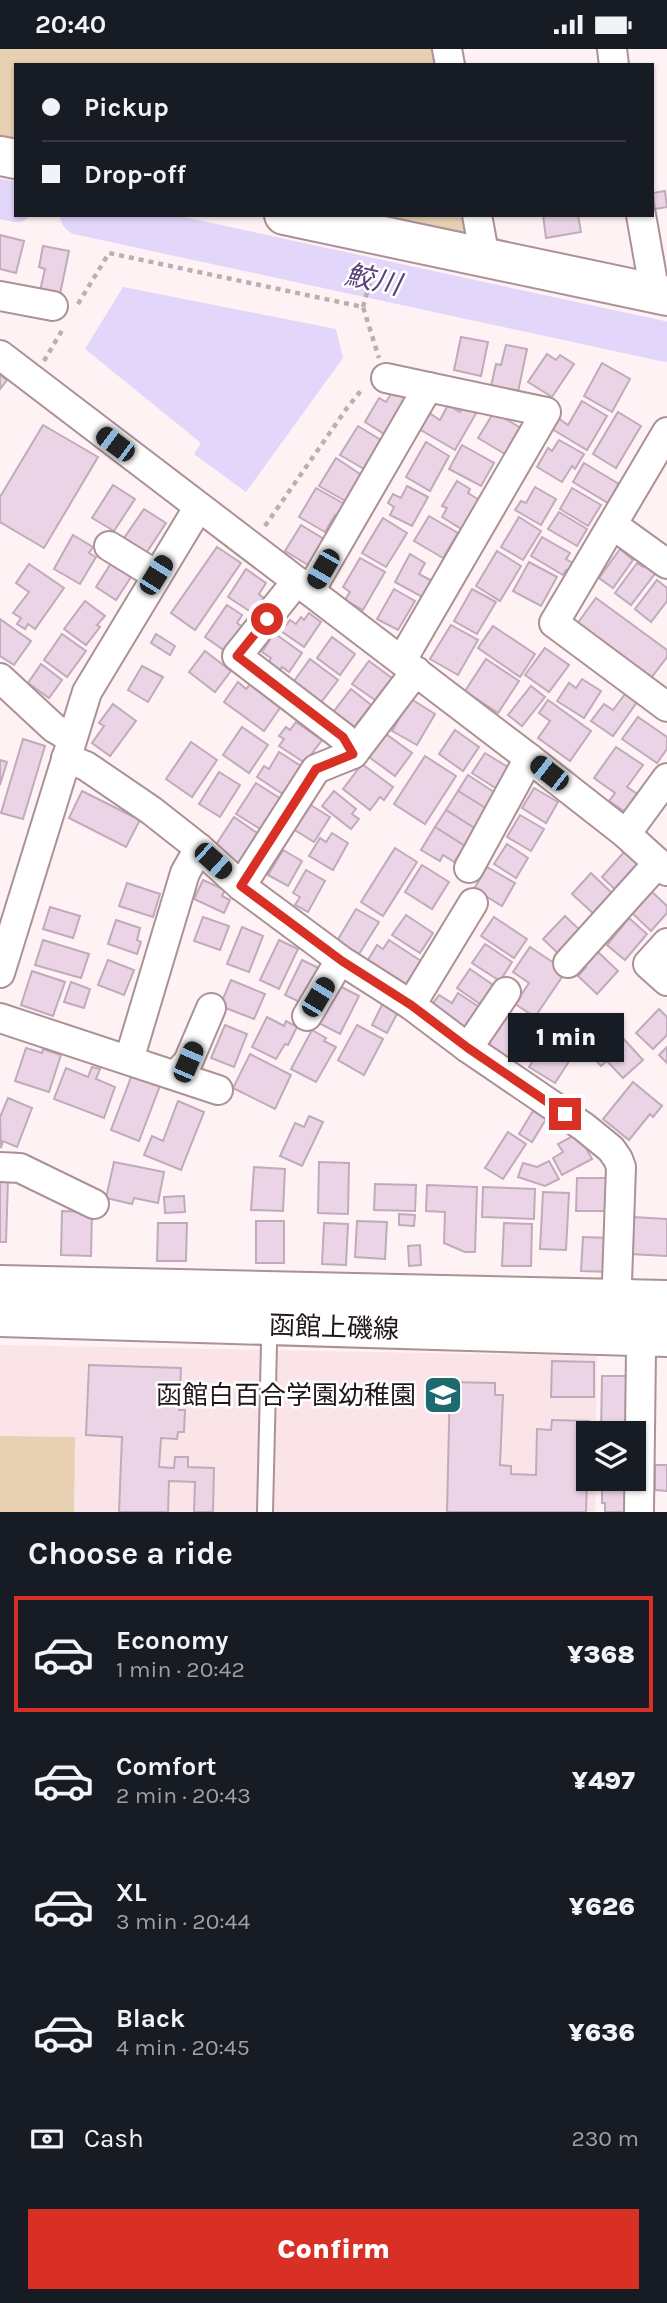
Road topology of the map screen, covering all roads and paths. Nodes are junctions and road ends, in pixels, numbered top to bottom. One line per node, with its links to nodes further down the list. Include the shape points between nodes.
1 (293, 217): 5 (main road)
2 (477, 217): 5 (street)
3 (642, 217): 6 (street)
4 (377, 257): 8 (path)
5 (485, 258): 6 (main road)
6 (661, 295)
7 (0, 296): 9 (street)
8 (363, 307): 9 (path, via 109,253); 11 (path)
9 (65, 313): 12 (path)
10 (0, 355): 12 (street)
11 (377, 377): 13 (street); 18 (path, via 347,408)
12 (32, 380): 15 (street)
13 (428, 387): 21 (street); 22 (street, via 546,412)
14 (667, 432): 16 (street)
15 (198, 508): 18 (street); 20 (street)
16 (613, 525): 19 (street); 24 (street, via 554,623)
17 (109, 547): 20 (street)
18 (250, 547): 21 (street)
19 (667, 564)
20 (156, 575): 25 (street, via 87,692)
21 (303, 587): 22 (street); 26 (street, via 237,656 343,737)
22 (409, 665): 26 (street); 27 (street)
23 (0, 678): 25 (street)
24 (667, 707)
25 (69, 748): 30 (street, via 86,766); 34 (street)
26 (353, 754): 33 (street, via 316,769)
27 (529, 758): 29 (street); 32 (street)
28 (667, 778): 29 (street)
29 (626, 834): 31 (street)
30 (199, 848): 33 (street); 47 (street, via 185,873)
31 (663, 867): 38 (street)
32 (470, 869)
33 (241, 886): 37 (street)
34 (11, 893): 39 (street)
35 (473, 903): 42 (street)
36 (667, 943): 40 (street, via 648,964)
37 (340, 960): 42 (street); 44 (street)
38 (568, 964)
39 (0, 972)
40 (667, 981)
41 (506, 992): 46 (street)
42 (411, 1005): 46 (street)
43 (211, 1008): 48 (street, via 188,1062)
44 (307, 1016)
45 (0, 1018): 47 (street)
46 (468, 1048): 52 (street, via 584,1127 618,1159)
47 (129, 1060): 48 (street)
48 (176, 1075): 49 (street)
49 (218, 1090)
50 (0, 1167): 51 (street, via 20,1168)
51 (94, 1204)
52 (618, 1282)
53 (0, 1285): 54 (main road, 函館上磯線)
54 (667, 1300)
55 (0, 1317): 57 (main road, 函館上磯線)
56 (269, 1344): 58 (lane)
57 (654, 1344): 59 (street)
58 (265, 1512)
59 (639, 1512)

